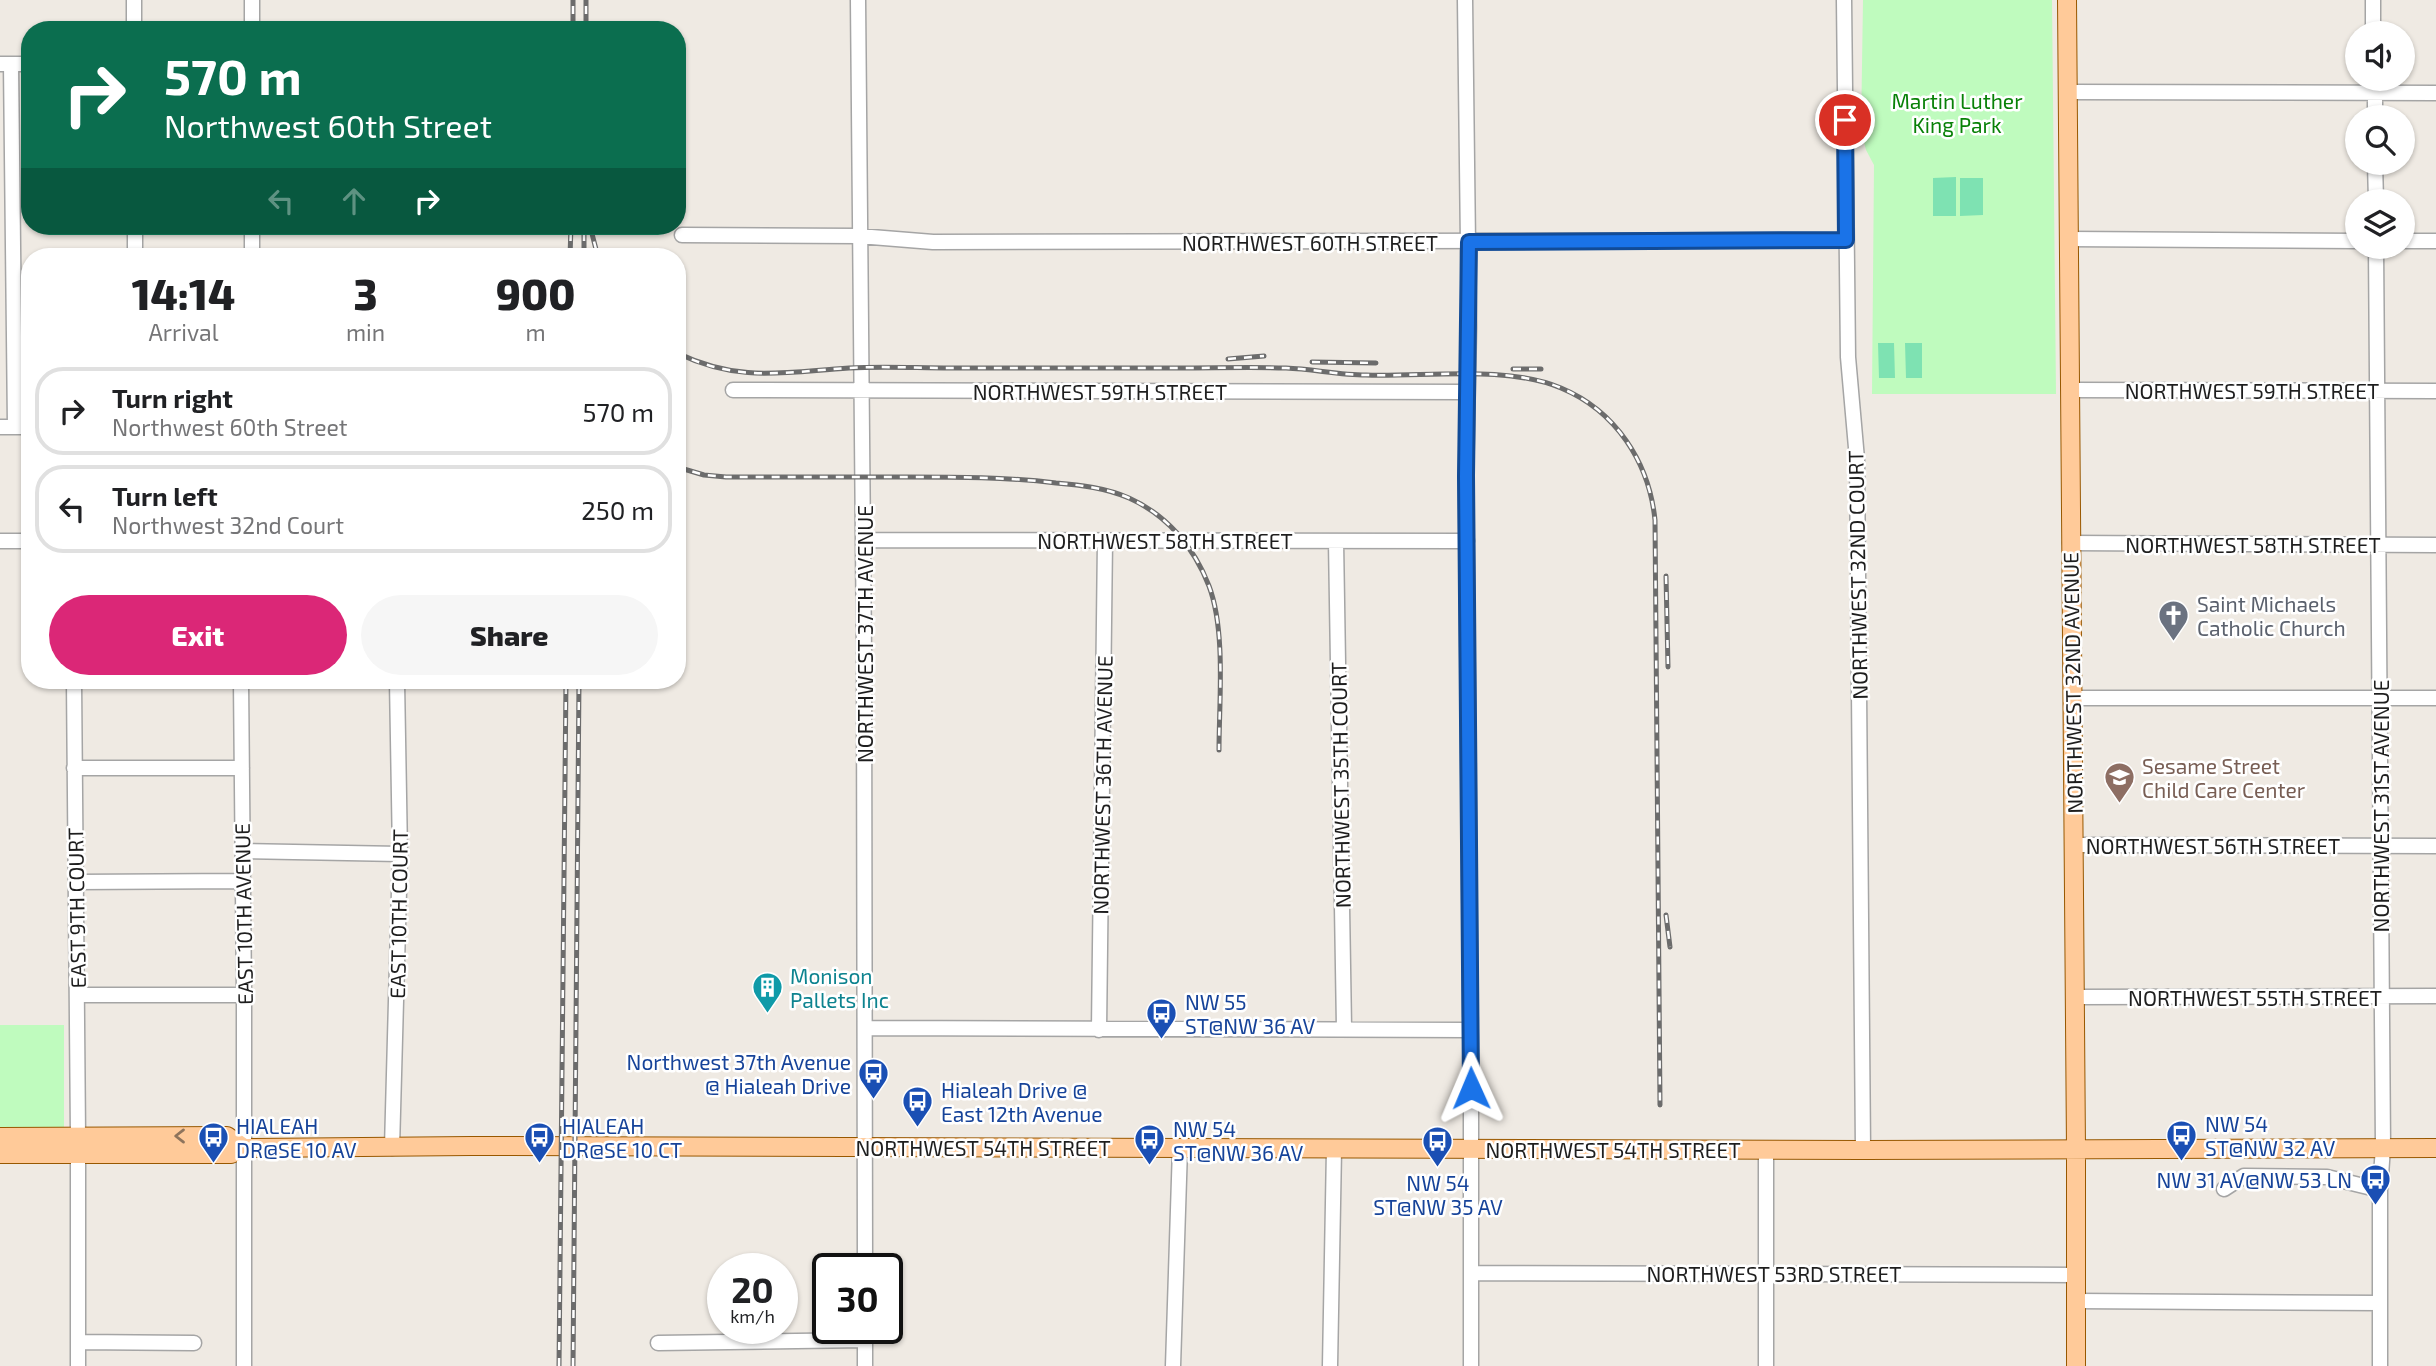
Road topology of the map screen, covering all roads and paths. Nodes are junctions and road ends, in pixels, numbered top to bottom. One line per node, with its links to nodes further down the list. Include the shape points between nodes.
1 (134, 0): 8 (street)
2 (252, 0): 9 (street)
3 (858, 0): 17 (street, NORTHWEST 37TH AVENUE)
4 (1465, 0): 23 (street)
5 (1844, 0): 19 (street, NORTHWEST 32ND COURT)
6 (2067, 0): 14 (main road, NORTHWEST 32ND AVENUE)
7 (2373, 0): 10 (street)
8 (134, 21)
9 (252, 21)
10 (2374, 21)
11 (6, 64): 31 (street)
12 (2345, 87): 14 (street)
13 (2415, 91): 15 (street)
14 (2068, 92): 18 (main road, NORTHWEST 32ND AVENUE)
15 (2436, 93)
16 (681, 235): 17 (street, NORTHWEST 60TH STREET)
17 (859, 236): 23 (street, NORTHWEST 60TH STREET, via 933,242); 28 (street, NORTHWEST 37TH AVENUE)
18 (2067, 239): 20 (street); 26 (main road, NORTHWEST 32ND AVENUE)
19 (1846, 240): 23 (street, NORTHWEST 60TH STREET); 77 (street, NORTHWEST 32ND COURT, via 1848,358 1857,459)
20 (2345, 241)
21 (2415, 241): 22 (street)
22 (2436, 241)
23 (1469, 242): 30 (street)
24 (2376, 259): 27 (street, NORTHWEST 31ST AVENUE)
25 (733, 390): 28 (street, NORTHWEST 59TH STREET)
26 (2069, 390): 27 (street, NORTHWEST 59TH STREET); 38 (main road, NORTHWEST 32ND AVENUE)
27 (2377, 390): 29 (street, NORTHWEST 59TH STREET); 39 (street, NORTHWEST 31ST AVENUE)
28 (862, 391): 30 (street, NORTHWEST 59TH STREET); 32 (street, NORTHWEST 37TH AVENUE)
29 (2436, 391)
30 (1466, 392): 37 (street)
31 (15, 427)
32 (863, 540): 33 (street, NORTHWEST 58TH STREET); 61 (street, NORTHWEST 37TH AVENUE)
33 (1105, 540): 36 (street, NORTHWEST 58TH STREET); 63 (street, NORTHWEST 36TH AVENUE)
34 (0, 541): 35 (street)
35 (21, 541)
36 (1336, 541): 37 (street, NORTHWEST 58TH STREET); 62 (street, NORTHWEST 35TH COURT)
37 (1467, 541): 64 (street)
38 (2070, 543): 39 (street, NORTHWEST 58TH STREET); 44 (main road, NORTHWEST 32ND AVENUE)
39 (2378, 545): 40 (street, NORTHWEST 58TH STREET); 45 (street, NORTHWEST 31ST AVENUE)
40 (2436, 545)
41 (74, 689): 47 (street, EAST 9TH COURT)
42 (241, 689): 48 (street, EAST 10TH AVENUE)
43 (397, 689): 53 (street, EAST 10TH COURT)
44 (2072, 698): 45 (street); 49 (main road, NORTHWEST 32ND AVENUE)
45 (2380, 698): 46 (street); 50 (street, NORTHWEST 31ST AVENUE)
46 (2436, 698)
47 (74, 768): 48 (street); 55 (street, EAST 9TH COURT)
48 (242, 768): 52 (street, EAST 10TH AVENUE)
49 (2073, 845): 50 (street, NORTHWEST 56TH STREET); 60 (main road, NORTHWEST 32ND AVENUE)
50 (2381, 846): 51 (street, NORTHWEST 56TH STREET); 58 (street, NORTHWEST 31ST AVENUE)
51 (2436, 846)
52 (243, 851): 53 (street); 54 (street, EAST 10TH AVENUE)
53 (400, 854): 71 (street, EAST 10TH COURT)
54 (243, 881): 55 (street); 57 (street, EAST 10TH AVENUE)
55 (76, 882): 56 (street, EAST 9TH COURT)
56 (77, 995): 57 (street); 66 (street, EAST 9TH COURT)
57 (244, 995): 70 (street, EAST 10TH AVENUE)
58 (2382, 996): 59 (street, NORTHWEST 55TH STREET); 60 (street, NORTHWEST 55TH STREET); 69 (street, NORTHWEST 31ST AVENUE)
59 (2436, 996)
60 (2075, 997): 78 (main road, NORTHWEST 32ND AVENUE)
61 (866, 1028): 63 (street); 67 (street, NORTHWEST 37TH AVENUE)
62 (1344, 1028): 63 (street); 64 (street)
63 (1099, 1030)
64 (1471, 1030): 75 (street)
65 (0, 1137): 66 (main road, NORTHWEST 54TH STREET)
66 (73, 1142): 68 (main road); 70 (main road, NORTHWEST 54TH STREET, via 228,1136); 79 (main road, NORTHWEST 54TH STREET); 89 (street, EAST 9TH COURT)
67 (865, 1146): 71 (main road, NORTHWEST 54TH STREET); 72 (main road, NORTHWEST 54TH STREET); 82 (street, NORTHWEST 37TH AVENUE)
68 (0, 1147)
69 (2383, 1147): 73 (main road, NORTHWEST 54TH STREET); 78 (main road, NORTHWEST 54TH STREET); 81 (street, NORTHWEST 31ST AVENUE)
70 (244, 1148): 71 (main road, NORTHWEST 54TH STREET); 94 (street, EAST 10TH AVENUE)
71 (392, 1148)
72 (1180, 1148): 74 (main road, NORTHWEST 54TH STREET); 96 (street)
73 (2436, 1148)
74 (1334, 1149): 75 (main road, NORTHWEST 54TH STREET); 97 (street)
75 (1470, 1149): 76 (main road, NORTHWEST 54TH STREET); 83 (street)
76 (1766, 1149): 77 (main road, NORTHWEST 54TH STREET); 84 (street)
77 (1863, 1150): 78 (main road, NORTHWEST 54TH STREET)
78 (2076, 1150): 85 (main road, NORTHWEST 32ND AVENUE)
79 (0, 1154)
80 (2224, 1189): 81 (street, via 2244,1176 2327,1177)
81 (2381, 1190): 87 (street, NORTHWEST 31ST AVENUE)
82 (865, 1253)
83 (1471, 1273): 84 (street, NORTHWEST 53RD STREET); 98 (street)
84 (1765, 1273): 85 (street, NORTHWEST 53RD STREET); 99 (street)
85 (2076, 1275): 86 (main road, NORTHWEST 32ND AVENUE)
86 (2076, 1301): 87 (street); 100 (main road, NORTHWEST 32ND AVENUE)
87 (2380, 1303): 101 (street, NORTHWEST 31ST AVENUE)
88 (812, 1336): 91 (street)
89 (78, 1342): 90 (street); 93 (street, EAST 9TH COURT)
90 (194, 1343)
91 (658, 1343)
92 (865, 1344): 95 (street)
93 (78, 1366)
94 (244, 1366)
95 (865, 1366)
96 (1173, 1366)
97 (1330, 1366)
98 (1471, 1366)
99 (1766, 1366)
100 (2076, 1366)
101 (2380, 1366)

